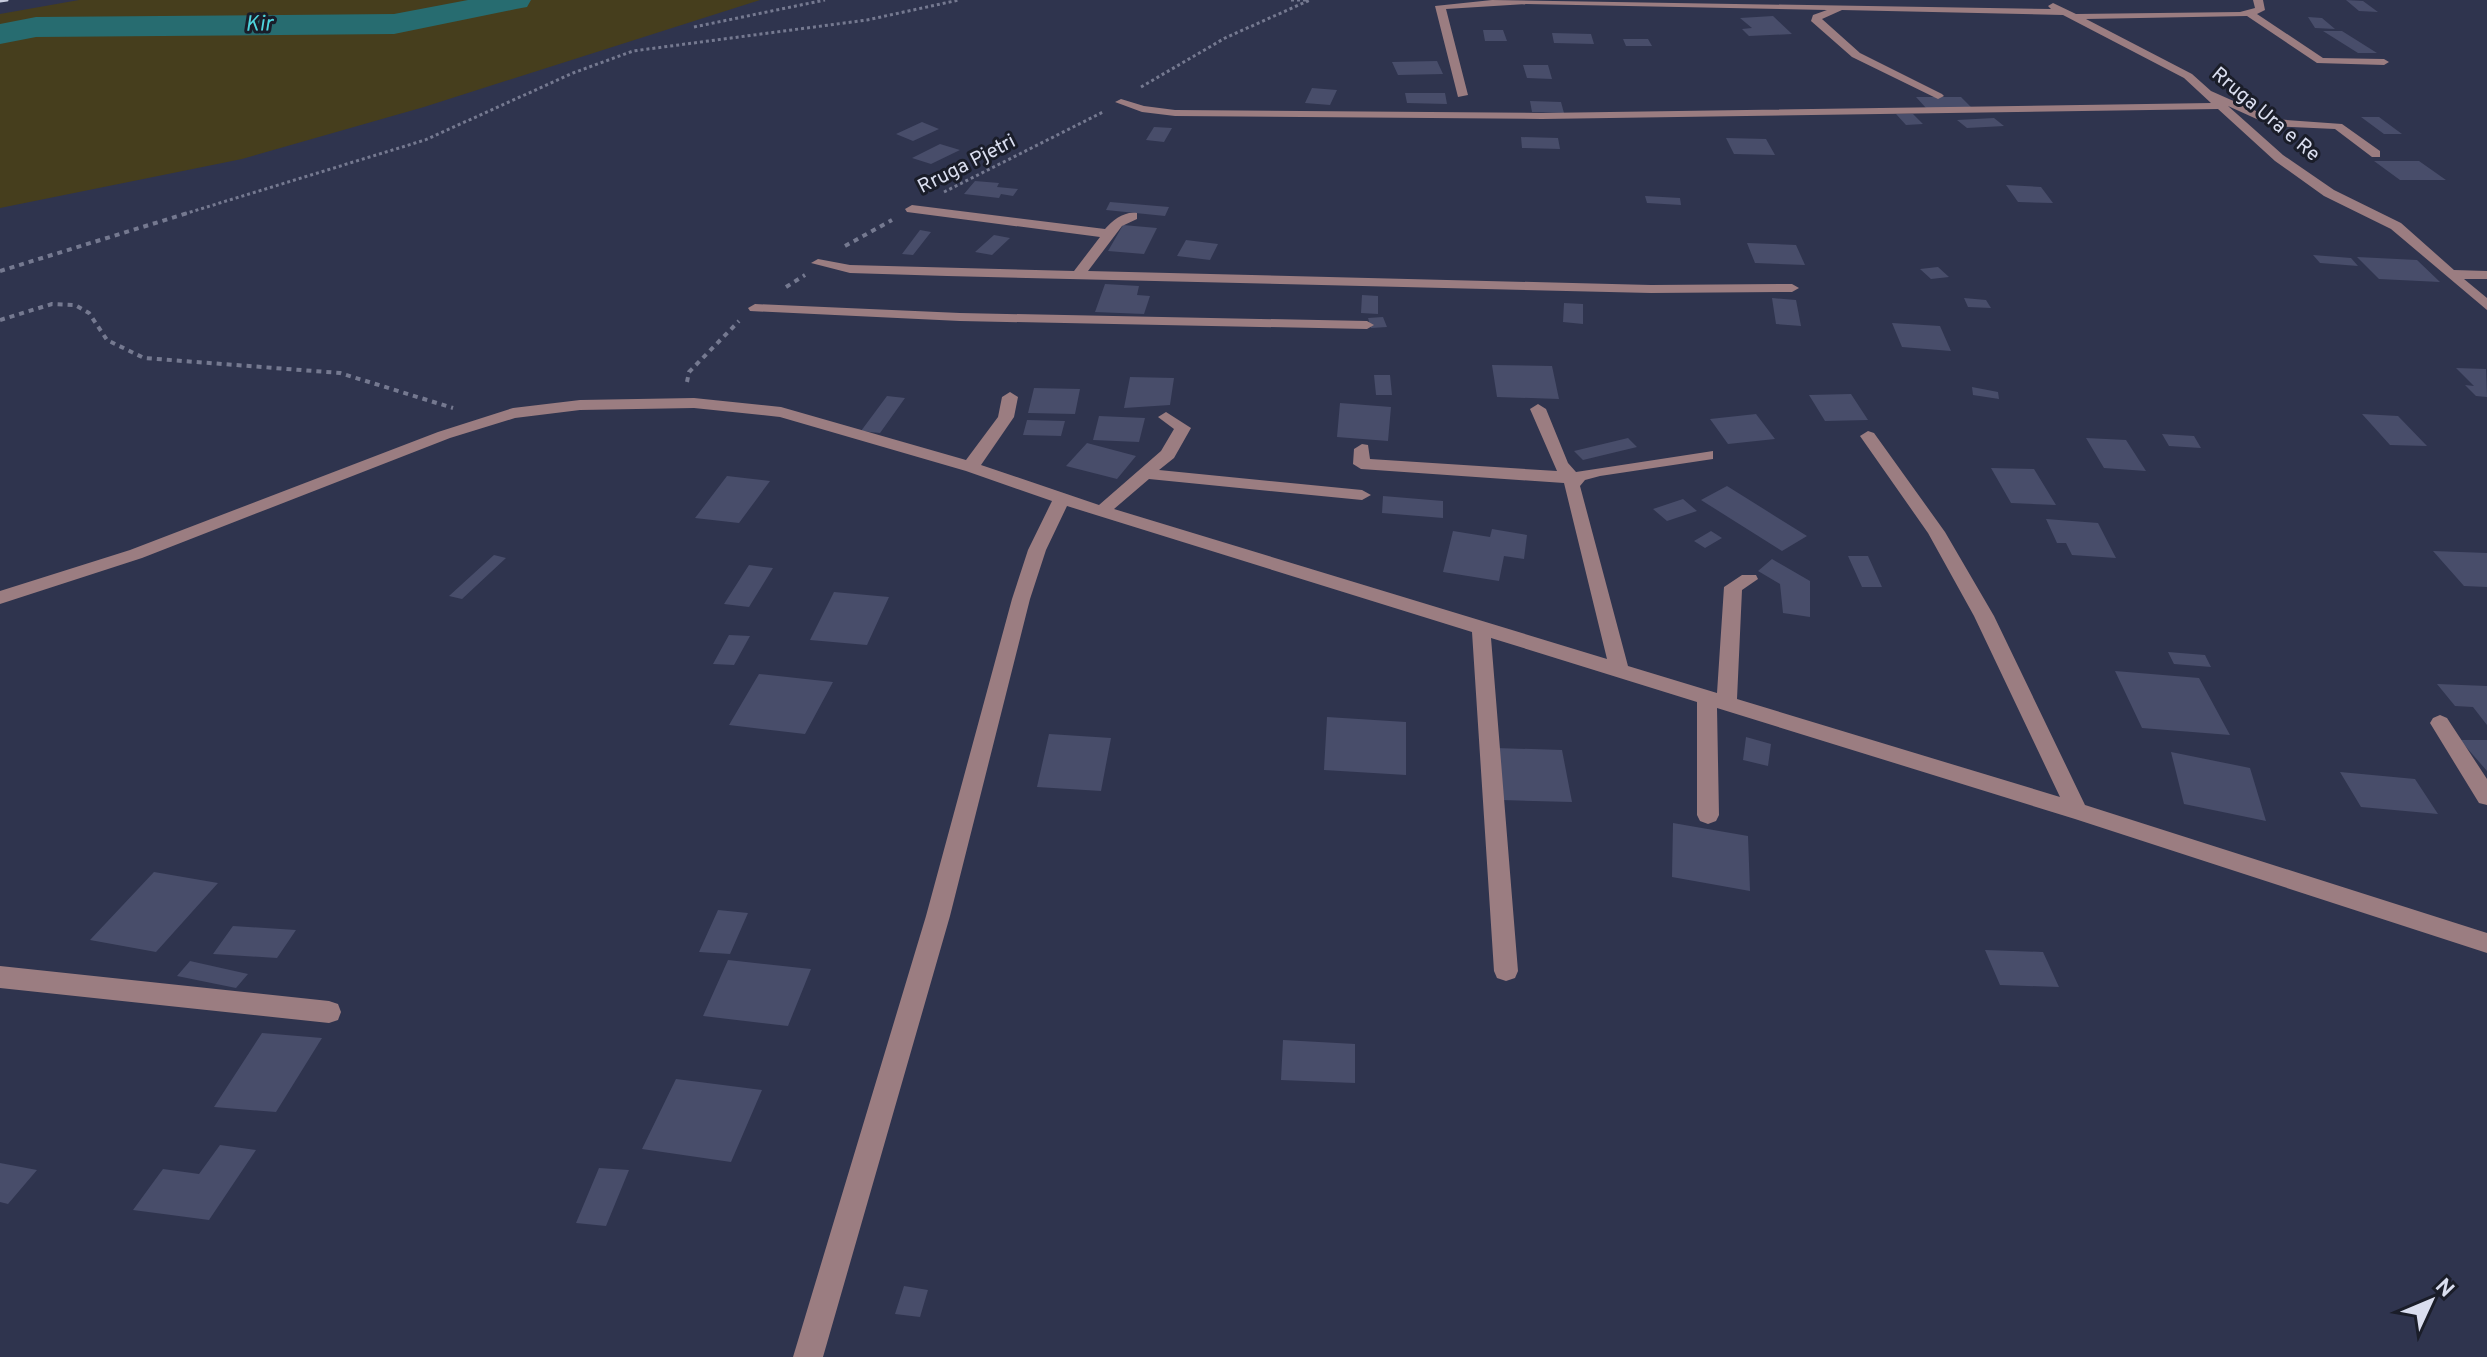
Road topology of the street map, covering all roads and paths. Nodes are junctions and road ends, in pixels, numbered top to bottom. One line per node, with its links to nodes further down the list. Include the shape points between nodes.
1 (825, 0): 13 (path)
2 (959, 0): 25 (path, via 867,20 633,51 425,140)
3 (1284, 0): 4 (path)
4 (1290, 0): 5 (path)
5 (1309, 0): 18 (path, Rruga Pjetri, via 1225,38)
6 (2044, 0): 11 (street, Rruga Ura e Re)
7 (2258, 0): 12 (street, via 2260,10)
8 (1673, 2): 9 (street); 10 (street)
9 (1438, 3): 16 (street)
10 (1844, 8): 11 (street); 17 (street, via 1816,21 1856,55)
11 (2068, 14): 12 (street); 15 (street, Rruga Ura e Re, via 2188,76)
12 (2251, 14): 14 (street, via 2321,61)
13 (694, 27)
14 (2384, 62)
15 (2209, 93): 19 (street, Rruga Ura e Re); 20 (street, via 2272,122 2338,126)
16 (1462, 95)
17 (1938, 96)
18 (1121, 102): 19 (street, via 1175,113 1542,116); 21 (path, Rruga Pjetri)
19 (2222, 106): 26 (street, Rruga Ura e Re, via 2279,158 2329,193 2396,226)
20 (2376, 154)
21 (912, 209): 23 (street); 24 (path, Rruga Pjetri)
22 (1132, 216): 23 (street, via 1117,223)
23 (1111, 234): 27 (street)
24 (818, 263): 27 (street, via 850,269); 31 (path, Rruga Pjetri)
25 (0, 271)
26 (2450, 274): 28 (street); 30 (street, Rruga Ura e Re)
27 (1078, 275): 29 (street, via 1667,290)
28 (2487, 275)
29 (1792, 288)
30 (2487, 306)
31 (755, 308): 33 (street); 35 (path, Rruga Pjetri, via 689,372 686,388)
32 (0, 320): 37 (path, via 52,304 75,305 89,313 107,340 144,358 340,373)
33 (1367, 325)
34 (1010, 397): 42 (street, via 1008,416)
35 (694, 403): 42 (street, via 781,412); 49 (street, via 580,405 513,413 136,554)
36 (1538, 409): 44 (street, via 1560,464)
37 (457, 410)
38 (1166, 417): 43 (street, via 1183,428 1168,454)
39 (1868, 436): 55 (street, via 1936,532 1984,616)
40 (1362, 449): 44 (street, via 1361,464)
41 (1707, 455): 44 (street, via 1600,471)
42 (972, 467): 46 (street)
43 (1146, 474): 45 (street); 47 (street)
44 (1575, 481): 51 (street, via 1571,486)
45 (1362, 495)
46 (1062, 499): 47 (street); 61 (street, via 1021,599 938,916)
47 (1102, 511): 50 (street)
48 (1749, 579): 52 (street, via 1733,587)
49 (0, 598)
50 (1481, 627): 51 (street); 58 (street)
51 (1619, 669): 52 (street)
52 (1717, 700): 55 (street); 56 (street)
53 (2440, 723): 54 (street)
54 (2487, 797)
55 (2077, 811): 57 (street)
56 (1708, 815)
57 (2487, 943)
58 (1506, 971)
59 (0, 977): 60 (street)
60 (329, 1012)
61 (808, 1357)

